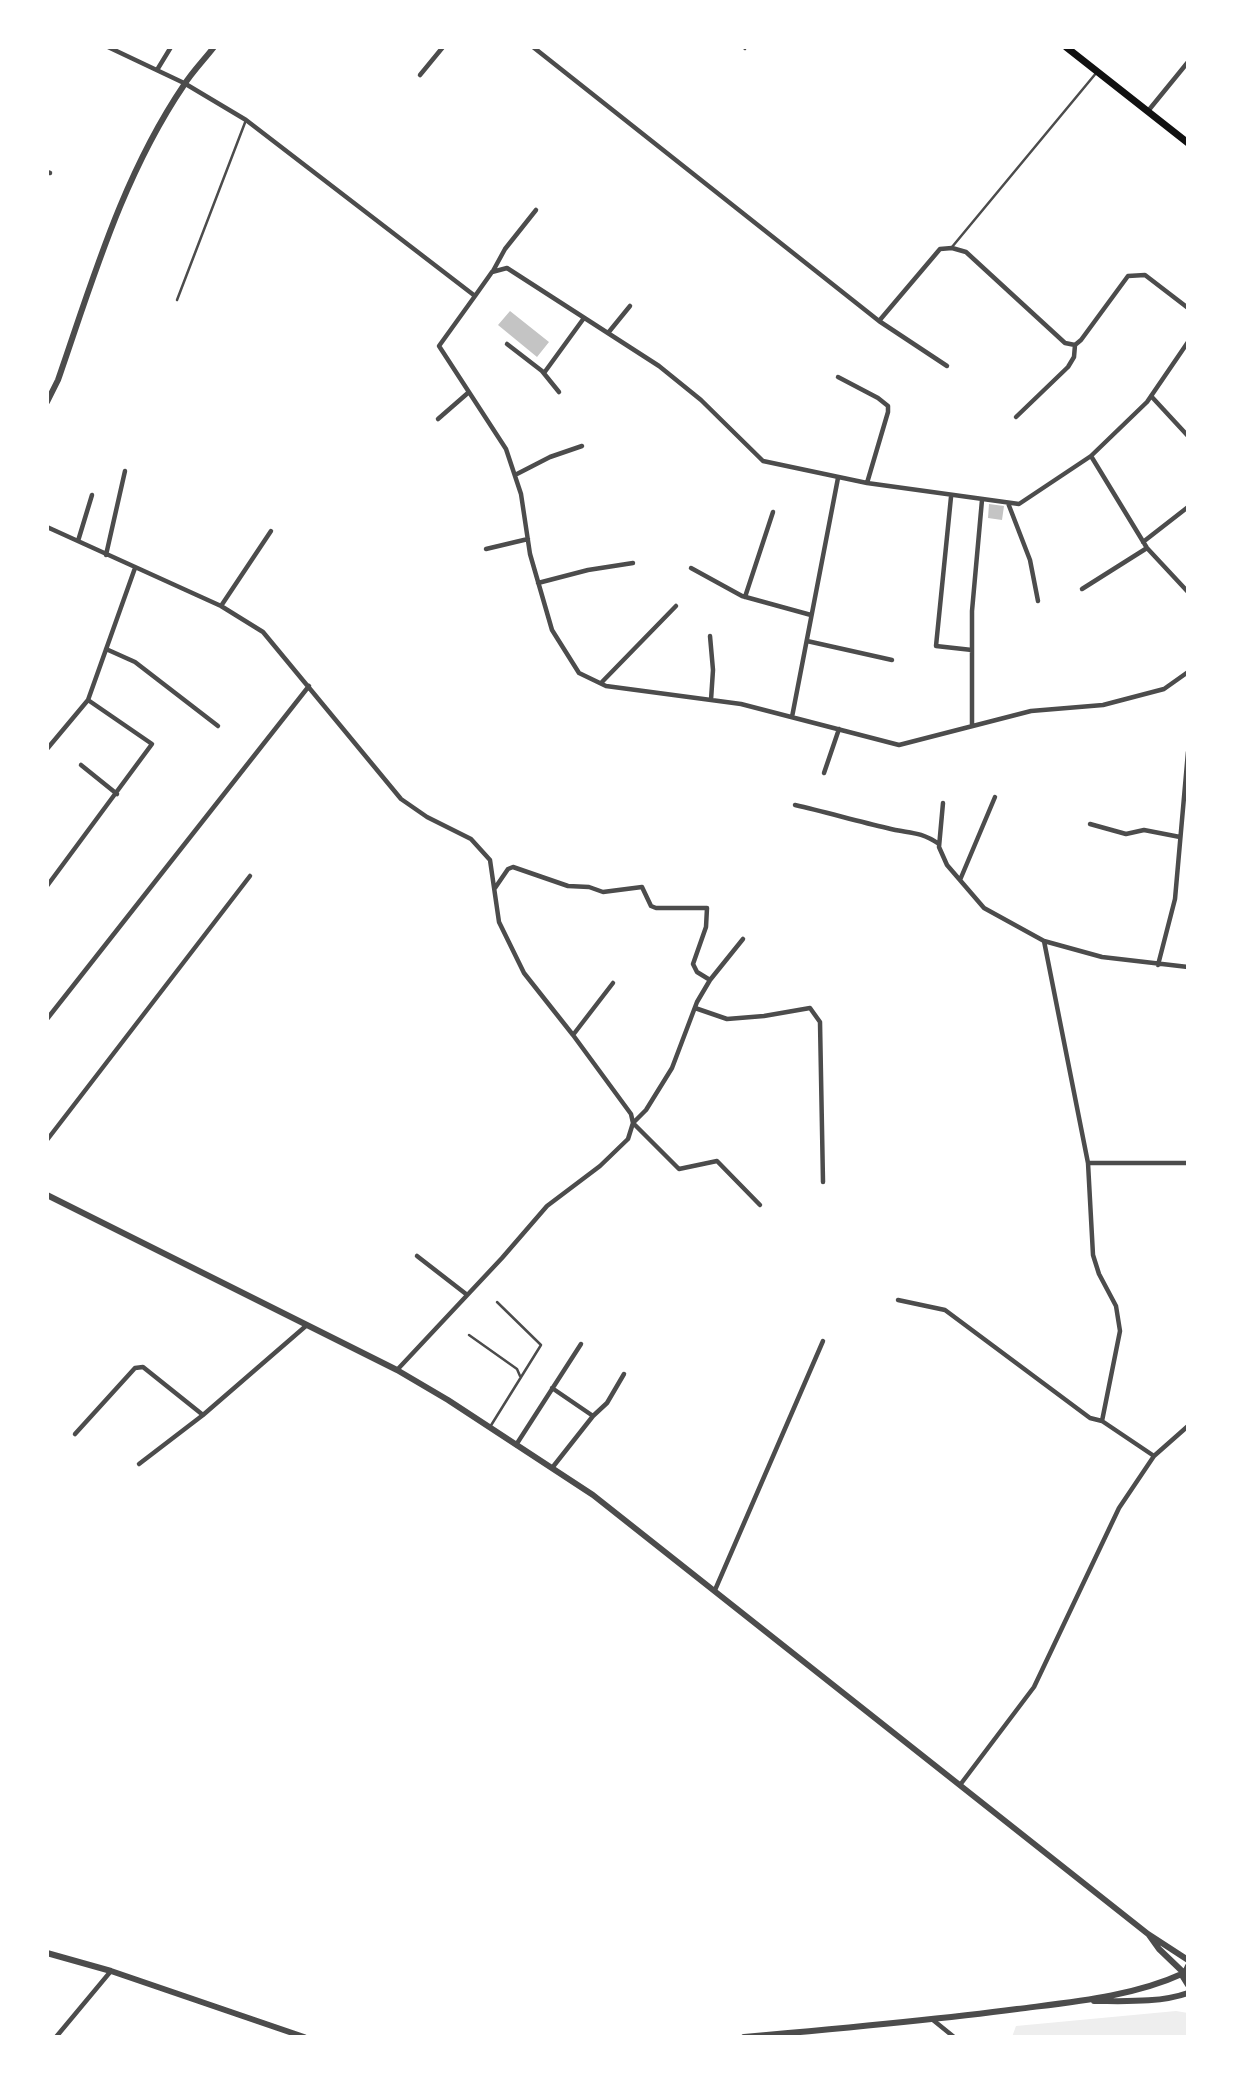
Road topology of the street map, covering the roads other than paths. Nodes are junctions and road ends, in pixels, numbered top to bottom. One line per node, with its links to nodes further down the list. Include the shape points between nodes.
1 (108, 47): 8 (street)
2 (172, 47): 8 (street)
3 (214, 47): 11 (street)
4 (443, 47): 10 (street)
5 (533, 47): 23 (street)
6 (1066, 47): 9 (main road)
7 (1188, 62): 12 (street)
8 (157, 70): 11 (street)
9 (1097, 72): 12 (main road); 16 (lane)
10 (420, 75)
11 (184, 83): 13 (street); 34 (street, via 151,139 115,216)
12 (1147, 111): 14 (main road)
13 (246, 120): 18 (street); 19 (lane)
14 (1188, 143)
15 (536, 210): 17 (street)
16 (952, 248): 23 (street, via 940,249); 27 (street, via 966,252 1054,334)
17 (492, 272): 18 (street); 22 (street, via 507,268)
18 (475, 296): 31 (street, via 439,345)
19 (177, 300)
20 (630, 306): 24 (street)
21 (1188, 308): 27 (street, via 1145,275 1128,276)
22 (584, 318): 24 (street); 29 (street)
23 (879, 321): 28 (street)
24 (608, 333): 42 (street, via 701,400 763,461)
25 (1188, 342): 33 (street)
26 (507, 344): 29 (street)
27 (1075, 345): 35 (street, via 1068,367)
28 (947, 366)
29 (544, 373): 32 (street)
30 (838, 377): 43 (street, via 888,406)
31 (469, 392): 36 (street); 41 (street, via 506,449)
32 (559, 392)
33 (1151, 396): 37 (street); 39 (street)
34 (47, 402)
35 (1016, 417)
36 (438, 419)
37 (1188, 436)
38 (582, 446): 41 (street)
39 (1091, 456): 47 (street, via 1019,504); 54 (street)
40 (125, 471): 57 (street)
41 (515, 475): 52 (street)
42 (838, 478): 43 (street); 68 (street)
43 (867, 483): 45 (street)
44 (92, 495): 53 (street)
45 (951, 496): 46 (street); 72 (street, via 936,646)
46 (982, 500): 47 (street); 72 (street)
47 (1008, 503): 65 (street, via 1030,560)
48 (1188, 507): 54 (street)
49 (773, 512): 64 (street)
50 (47, 527): 53 (street)
51 (271, 531): 66 (street)
52 (528, 539): 56 (street); 61 (street)
53 (78, 541): 57 (street)
54 (1143, 542): 55 (street)
55 (1147, 548): 62 (street); 63 (street)
56 (486, 549)
57 (106, 555): 59 (street)
58 (633, 563): 61 (street)
59 (135, 568): 66 (street); 71 (street)
60 (691, 568): 64 (street)
61 (538, 583): 75 (street, via 552,630 579,673)
62 (1082, 589)
63 (1188, 592)
64 (745, 597): 68 (street)
65 (1038, 601)
66 (221, 606): 76 (street, via 263,632)
67 (676, 606): 75 (street)
68 (811, 615): 70 (street)
69 (710, 636): 78 (street)
70 (807, 641): 73 (street); 79 (street)
71 (106, 649): 77 (street); 80 (street, via 135,662)
72 (972, 650): 81 (street)
73 (892, 660)
74 (1188, 672): 81 (street, via 1164,689 1103,705 1031,711)
75 (601, 684): 78 (street)
76 (309, 686): 98 (street, via 401,799 471,839 490,860); 106 (street)
77 (88, 700): 83 (street); 88 (street, via 152,744)
78 (711, 700): 79 (street)
79 (792, 718): 82 (street)
80 (218, 726)
81 (972, 726): 82 (street, via 899,745)
82 (839, 730): 86 (street)
83 (47, 749)
84 (1188, 752): 87 (street)
85 (81, 765): 88 (street)
86 (824, 773)
87 (1186, 791): 93 (street)
88 (117, 794): 97 (street)
89 (995, 797): 96 (street)
90 (943, 803): 94 (street)
91 (795, 805): 94 (street, via 924,834)
92 (1090, 824): 93 (street, via 1126,834 1144,830)
93 (1180, 837): 101 (street, via 1175,900)
94 (939, 844): 96 (street, via 947,865)
95 (250, 876): 109 (street)
96 (960, 880): 100 (street, via 984,908)
97 (47, 886)
98 (494, 889): 103 (street, via 513,867 568,886 603,892 642,887 656,908 707,908 706,927 693,964); 107 (street, via 499,922 524,973)
99 (743, 939): 103 (street)
100 (1044, 941): 101 (street, via 1102,957); 110 (street)
101 (1158, 965): 102 (street)
102 (1188, 967)
103 (710, 980): 105 (street)
104 (613, 983): 107 (street)
105 (695, 1008): 108 (street, via 672,1068); 112 (street, via 727,1018 810,1008 820,1022)
106 (47, 1019)
107 (573, 1035): 108 (street, via 628,1107)
108 (633, 1123): 114 (street, via 679,1169 717,1161); 116 (street, via 619,1149 547,1206)
109 (47, 1140)
110 (1088, 1163): 111 (street); 129 (street, via 1093,1255 1116,1306 1120,1331)
111 (1188, 1163)
112 (823, 1182)
113 (47, 1195): 119 (street)
114 (760, 1205)
115 (417, 1256): 116 (street)
116 (466, 1294): 123 (street)
117 (898, 1300): 129 (street, via 945,1310 1090,1418)
118 (498, 1301): 125 (lane, via 541,1345)
119 (307, 1325): 123 (street); 127 (street)
120 (469, 1335): 125 (lane, via 517,1369)
121 (823, 1342): 137 (street)
122 (581, 1344): 126 (street)
123 (397, 1370): 131 (street)
124 (624, 1374): 128 (street, via 607,1403)
125 (521, 1377): 131 (lane)
126 (552, 1388): 128 (street); 133 (street)
127 (203, 1415): 132 (street, via 143,1367 135,1368); 135 (street)
128 (593, 1416): 136 (street)
129 (1102, 1421): 134 (street)
130 (1188, 1426): 134 (street)
131 (489, 1427): 133 (street)
132 (75, 1434)
133 (516, 1445): 136 (street)
134 (1154, 1456): 138 (street, via 1119,1508 1034,1687)
135 (139, 1464)
136 (552, 1468): 137 (street, via 593,1494)
137 (715, 1590): 138 (street)
138 (960, 1785): 139 (street)
139 (1148, 1934): 141 (street); 142 (street, via 1159,1950)
140 (47, 1953): 143 (street)
141 (1188, 1960)
142 (1186, 1969): 144 (street); 146 (street, via 1141,1989)
143 (111, 1971): 148 (street); 149 (street)
144 (1188, 1985)
145 (1188, 1993): 146 (street, via 1127,2001)
146 (1078, 2001): 147 (street)
147 (933, 2020): 150 (street); 151 (street)
148 (56, 2037)
149 (304, 2037)
150 (744, 2037)
151 (954, 2037)

